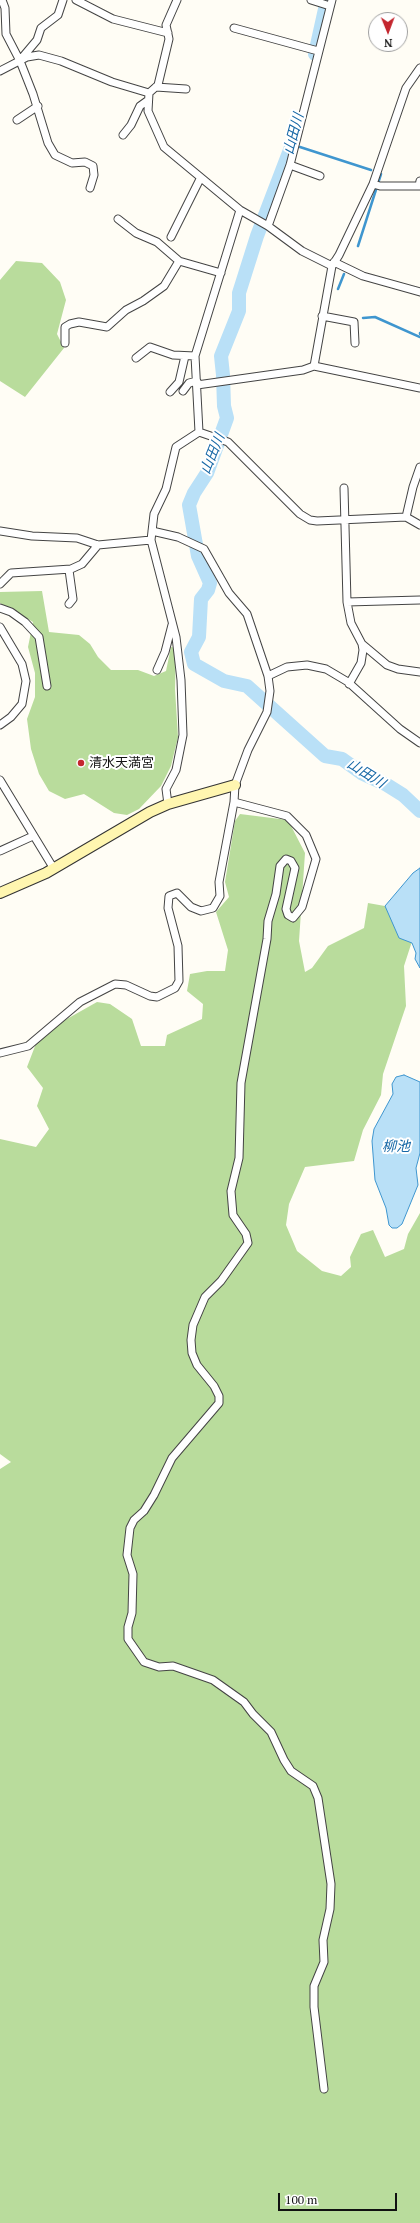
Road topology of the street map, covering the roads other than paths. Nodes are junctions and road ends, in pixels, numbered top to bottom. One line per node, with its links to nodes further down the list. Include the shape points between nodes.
1 (2, 0): 10 (street, via 5,8 6,34)
2 (63, 0): 10 (street, via 58,15 41,28 37,40)
3 (76, 0): 8 (street, via 113,19)
4 (177, 0): 8 (street, via 166,25)
5 (311, 0): 6 (street)
6 (330, 4): 9 (street)
7 (234, 28): 9 (street)
8 (168, 33): 13 (street, via 169,39)
9 (318, 51): 20 (street)
10 (20, 61): 12 (street); 15 (street, via 39,55); 17 (street)
11 (420, 68): 24 (street, via 406,88)
12 (0, 71)
13 (156, 87): 14 (street); 15 (street)
14 (186, 89)
15 (149, 93): 16 (street)
16 (147, 101): 19 (street, via 140,106); 22 (street, via 148,111 164,147)
17 (38, 106): 18 (street); 25 (street, via 48,143 55,155 72,163 85,162 93,166 94,175)
18 (17, 120)
19 (123, 135)
20 (290, 165): 21 (street); 28 (street)
21 (320, 176)
22 (200, 179): 26 (street); 29 (street)
23 (420, 181): 24 (street, via 419,186)
24 (376, 185): 31 (street)
25 (90, 188)
26 (240, 210): 28 (street); 32 (street)
27 (118, 219): 30 (street, via 136,233 157,242)
28 (268, 226): 31 (street, via 302,251)
29 (171, 237)
30 (179, 261): 32 (street); 35 (street, via 164,286 126,310 107,327 79,322 65,327)
31 (333, 264): 33 (street, via 362,276); 34 (street)
32 (221, 273): 38 (street)
33 (420, 292)
34 (322, 316): 36 (street, via 354,322); 40 (street)
35 (65, 343)
36 (355, 343)
37 (185, 356): 38 (street); 39 (street, via 173,356 150,347); 44 (street, via 179,382)
38 (195, 356): 41 (street)
39 (136, 358)
40 (314, 366): 41 (street, via 303,370); 42 (street)
41 (197, 383): 43 (street, via 189,383); 45 (street)
42 (420, 388)
43 (183, 391)
44 (170, 392)
45 (199, 432): 49 (street, via 228,442 300,514 317,521); 52 (street, via 176,447 166,489 154,514)
46 (420, 467): 48 (street)
47 (344, 488): 49 (street)
48 (406, 517): 49 (street); 50 (street)
49 (345, 519): 58 (street)
50 (420, 525)
51 (0, 531): 54 (street, via 32,536 77,538)
52 (152, 531): 53 (street); 66 (street, via 178,537 204,549 229,593 247,614)
53 (151, 540): 54 (street); 61 (street)
54 (98, 545): 55 (street, via 82,564)
55 (69, 570): 56 (street, via 11,573); 59 (street, via 73,599)
56 (0, 584)
57 (420, 600): 58 (street)
58 (347, 602): 63 (street, via 351,623)
59 (69, 604)
60 (0, 608): 68 (street, via 25,622 39,637)
61 (172, 625): 64 (street); 74 (street, via 179,657 183,735 176,770 166,789)
62 (0, 627): 69 (street, via 22,664 26,681 22,704)
63 (362, 644): 65 (street, via 387,664 398,669); 67 (street, via 361,663)
64 (157, 670)
65 (420, 672)
66 (268, 676): 67 (street, via 287,667 307,665 326,669); 72 (street, via 270,691 267,712)
67 (349, 684): 70 (street, via 400,730)
68 (47, 686)
69 (0, 725)
70 (420, 743)
71 (0, 780): 75 (street)
72 (235, 784): 73 (street); 74 (street)
73 (234, 802): 79 (street, via 219,882 220,896 213,908 201,910 191,907 177,893 169,896 168,908 178,946 179,981 175,988 157,997 126,985 115,984 80,1002 28,1046); 80 (street, via 287,816 306,836 316,859 302,907 293,918 288,915 286,909 295,868 291,861 286,859 280,866 276,894 268,921 241,1083 239,1158 231,1191 233,1215 246,1234 248,1243 221,1281 205,1297 193,1325 191,1340 192,1353 197,1365 214,1386 219,1403 172,1458 154,1495 130,1528 127,1555 133,1582 128,1638 144,1662 158,1667 173,1666 213,1680 244,1702 272,1732 291,1771 313,1786 318,1798 331,1884 330,1910 323,1940 324,1962 314,1986 314,2007)
74 (168, 804): 77 (street)
75 (33, 836): 76 (street); 77 (street)
76 (0, 851)
77 (54, 869): 78 (street)
78 (0, 893)
79 (0, 1053)
80 (324, 2089)

